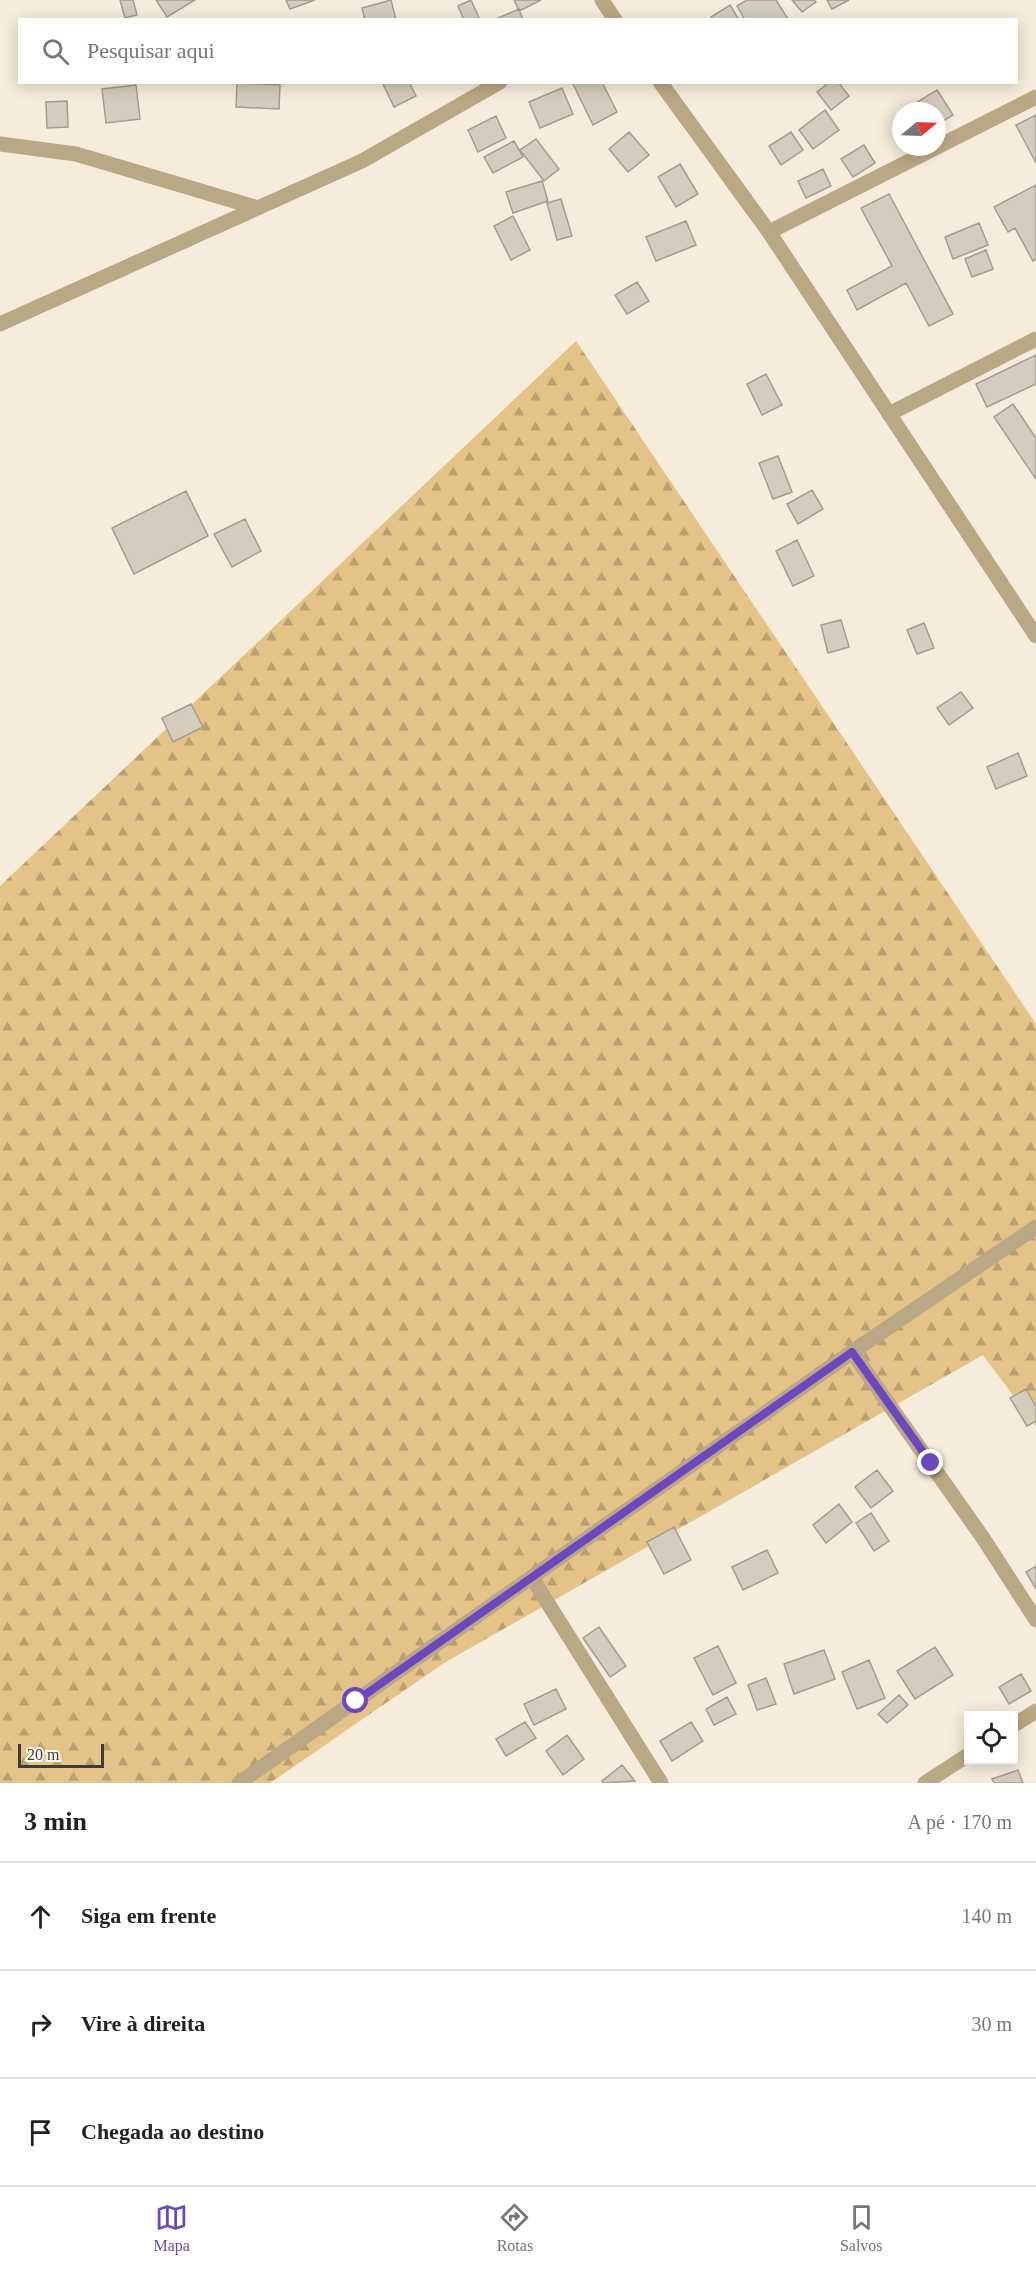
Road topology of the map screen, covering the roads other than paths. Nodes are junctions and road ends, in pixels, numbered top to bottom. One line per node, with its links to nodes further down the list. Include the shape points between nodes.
1 (602, 0): 2 (street)
2 (612, 18)
3 (496, 84): 7 (street, via 362,160)
4 (661, 84): 8 (street)
5 (1036, 97): 8 (street)
6 (0, 144): 7 (street, via 76,154)
7 (258, 208): 9 (street)
8 (769, 232): 11 (street)
9 (0, 324)
10 (1036, 339): 11 (street)
11 (889, 414): 12 (street)
12 (1036, 636)
13 (1036, 1227): 14 (street)
14 (852, 1352): 15 (street); 16 (street)
15 (532, 1578): 20 (street); 21 (street)
16 (1036, 1620)
17 (1036, 1711): 18 (street)
18 (1018, 1722)
19 (964, 1758): 22 (street)
20 (239, 1783)
21 (661, 1783)
22 (925, 1783)

